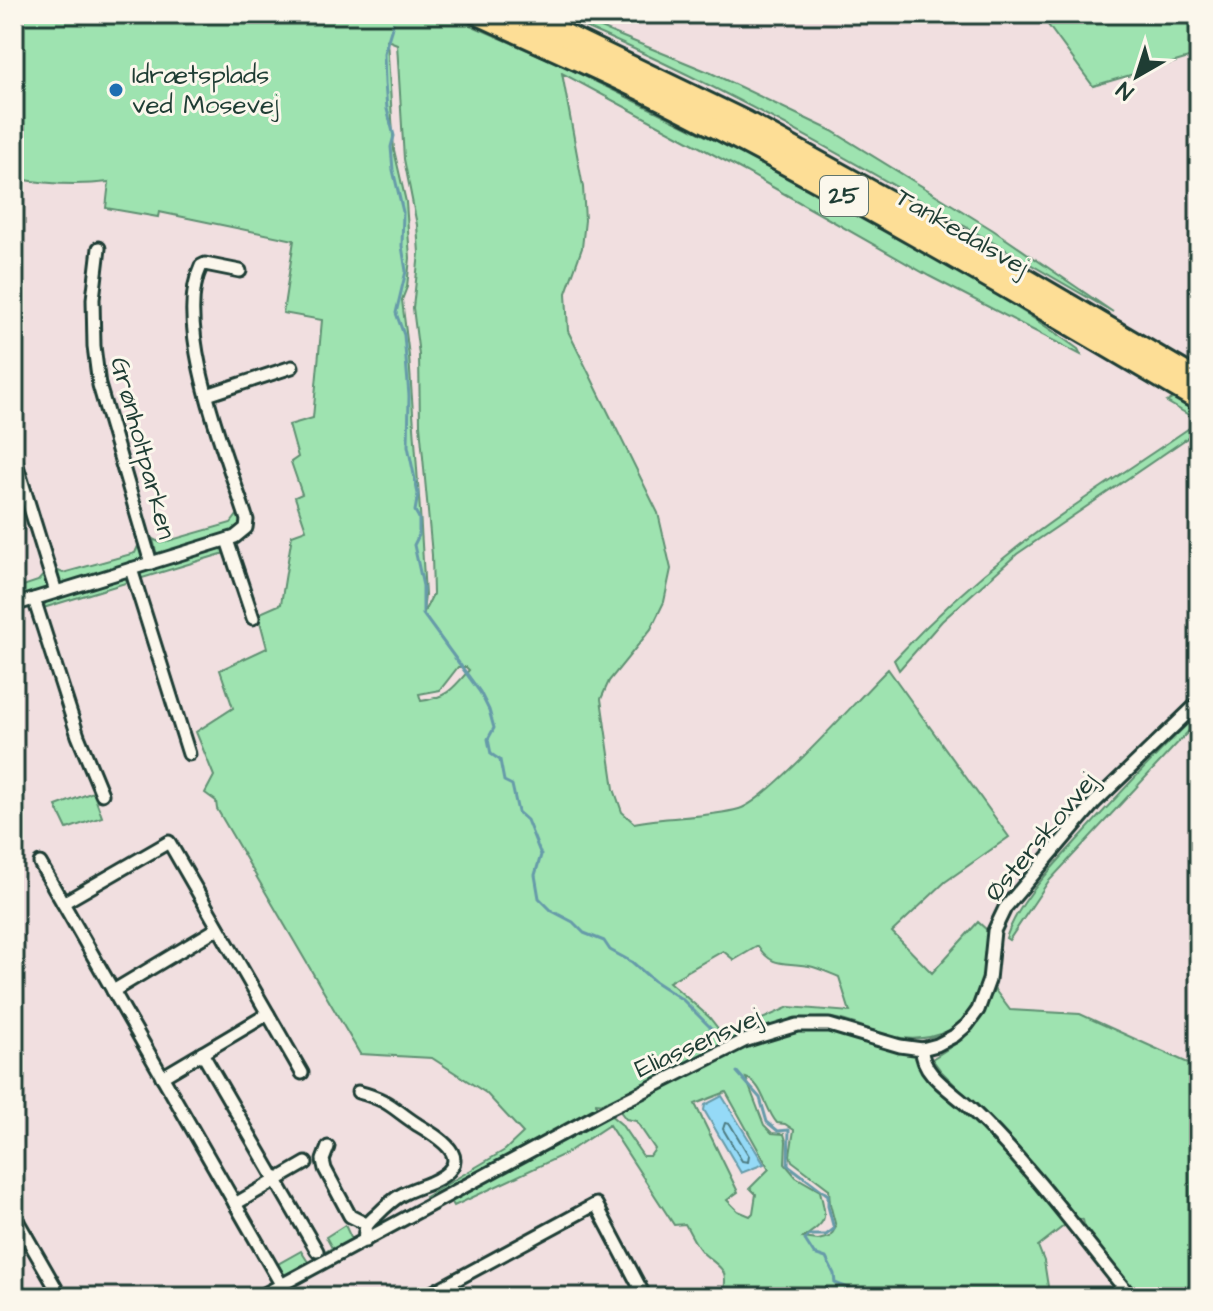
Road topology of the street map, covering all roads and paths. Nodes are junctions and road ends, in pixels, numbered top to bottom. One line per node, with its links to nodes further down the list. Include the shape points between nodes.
1 (478, 14): 8 (highway, Tankedalsvej / 25, via 788,165)
2 (522, 14): 6 (highway, Tankedalsvej / 25, via 746,122)
3 (99, 248): 11 (street, Grønholtparken, via 93,299 99,385)
4 (240, 271): 7 (street, via 205,264 198,272 195,342)
5 (292, 367): 7 (street)
6 (1199, 381)
7 (207, 395): 10 (street, via 247,520 240,534)
8 (1199, 400)
9 (14, 456): 13 (street)
10 (227, 540): 11 (street, Grønholtparken); 16 (street)
11 (151, 563): 12 (street, Grønholtparken)
12 (131, 569): 13 (street, Grønholtparken); 18 (street, Grønholtparken)
13 (56, 592): 14 (street, Grønholtparken)
14 (34, 599): 15 (street, Grønholtparken); 19 (street, via 78,736)
15 (14, 605)
16 (253, 618)
17 (1199, 702): 25 (street, Østerskovvej, via 1095,802 1005,908 994,931 989,980 978,1010 954,1036)
18 (189, 754)
19 (102, 786)
20 (40, 863): 21 (street)
21 (63, 903): 22 (street, via 169,842); 23 (street)
22 (218, 928): 23 (street); 24 (street)
23 (113, 991): 28 (street)
24 (268, 1014): 26 (street); 27 (street)
25 (922, 1049): 37 (street, Eliassensvej, via 829,1025 797,1025 744,1041); 45 (street, via 924,1064 1031,1175)
26 (202, 1053): 28 (street); 32 (street)
27 (302, 1073)
28 (162, 1077): 33 (street)
29 (358, 1092): 35 (street, via 439,1137 450,1147 454,1161 445,1174 402,1194)
30 (328, 1147): 35 (street, via 323,1160 329,1179 350,1216)
31 (306, 1163): 32 (street)
32 (276, 1180): 33 (street); 39 (street)
33 (235, 1204): 40 (street)
34 (14, 1215): 36 (street)
35 (366, 1224): 37 (street)
36 (26, 1236): 38 (street); 41 (street)
37 (365, 1241): 40 (street, Eliassensvej)
38 (14, 1243)
39 (317, 1251)
40 (281, 1284): 42 (street, Eliassensvej)
41 (61, 1297)
42 (259, 1297)
43 (424, 1297): 44 (street, via 596,1204)
44 (645, 1297)
45 (1131, 1297)

